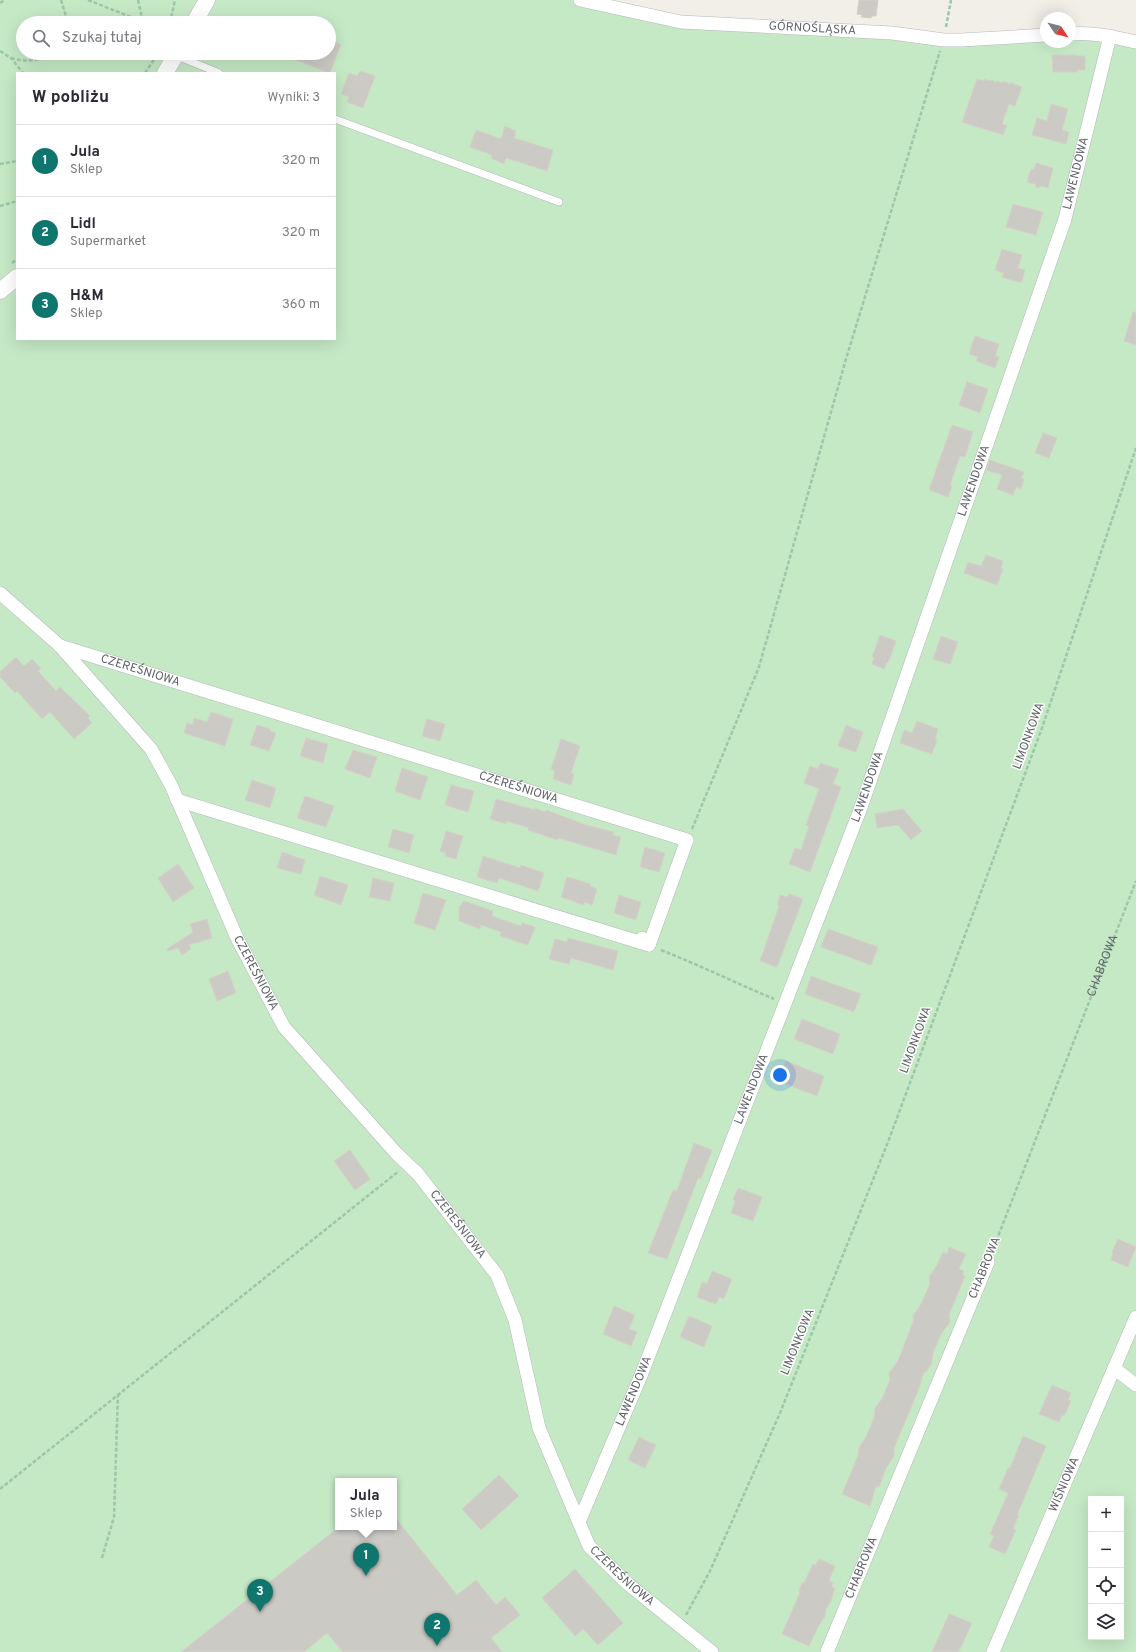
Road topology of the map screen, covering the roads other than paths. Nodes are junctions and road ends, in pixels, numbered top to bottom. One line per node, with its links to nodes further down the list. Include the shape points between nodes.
1 (207, 0): 3 (street)
2 (580, 0): 5 (street, GÓRNOŚLĄSKA, via 681,22 892,34 944,40)
3 (198, 16)
4 (1076, 34): 6 (street)
5 (1040, 35)
6 (1110, 36): 7 (street); 23 (street, LAWENDOWA, via 1065,219 860,810 642,1373)
7 (1136, 42)
8 (173, 60): 10 (street)
9 (190, 60): 11 (lane)
10 (166, 72)
11 (217, 72)
12 (336, 119): 13 (lane)
13 (559, 202)
14 (16, 278): 15 (street)
15 (0, 291)
16 (0, 593): 17 (street, CZEREŚNIOWA)
17 (60, 646): 18 (street, CZEREŚNIOWA, via 151,749); 18 (street, CZEREŚNIOWA, via 687,840 645,942)
18 (177, 800): 23 (street, CZEREŚNIOWA, via 237,938 284,1027 418,1174 497,1275 515,1320 539,1428)
19 (988, 1262): 25 (street, CHABROWA)
20 (1136, 1317): 21 (street, WIŚNIOWA)
21 (1114, 1368): 22 (street); 26 (street, WIŚNIOWA)
22 (1136, 1385)
23 (579, 1522): 24 (street, CZEREŚNIOWA, via 589,1546 628,1584)
24 (712, 1652)
25 (827, 1652)
26 (993, 1652)

